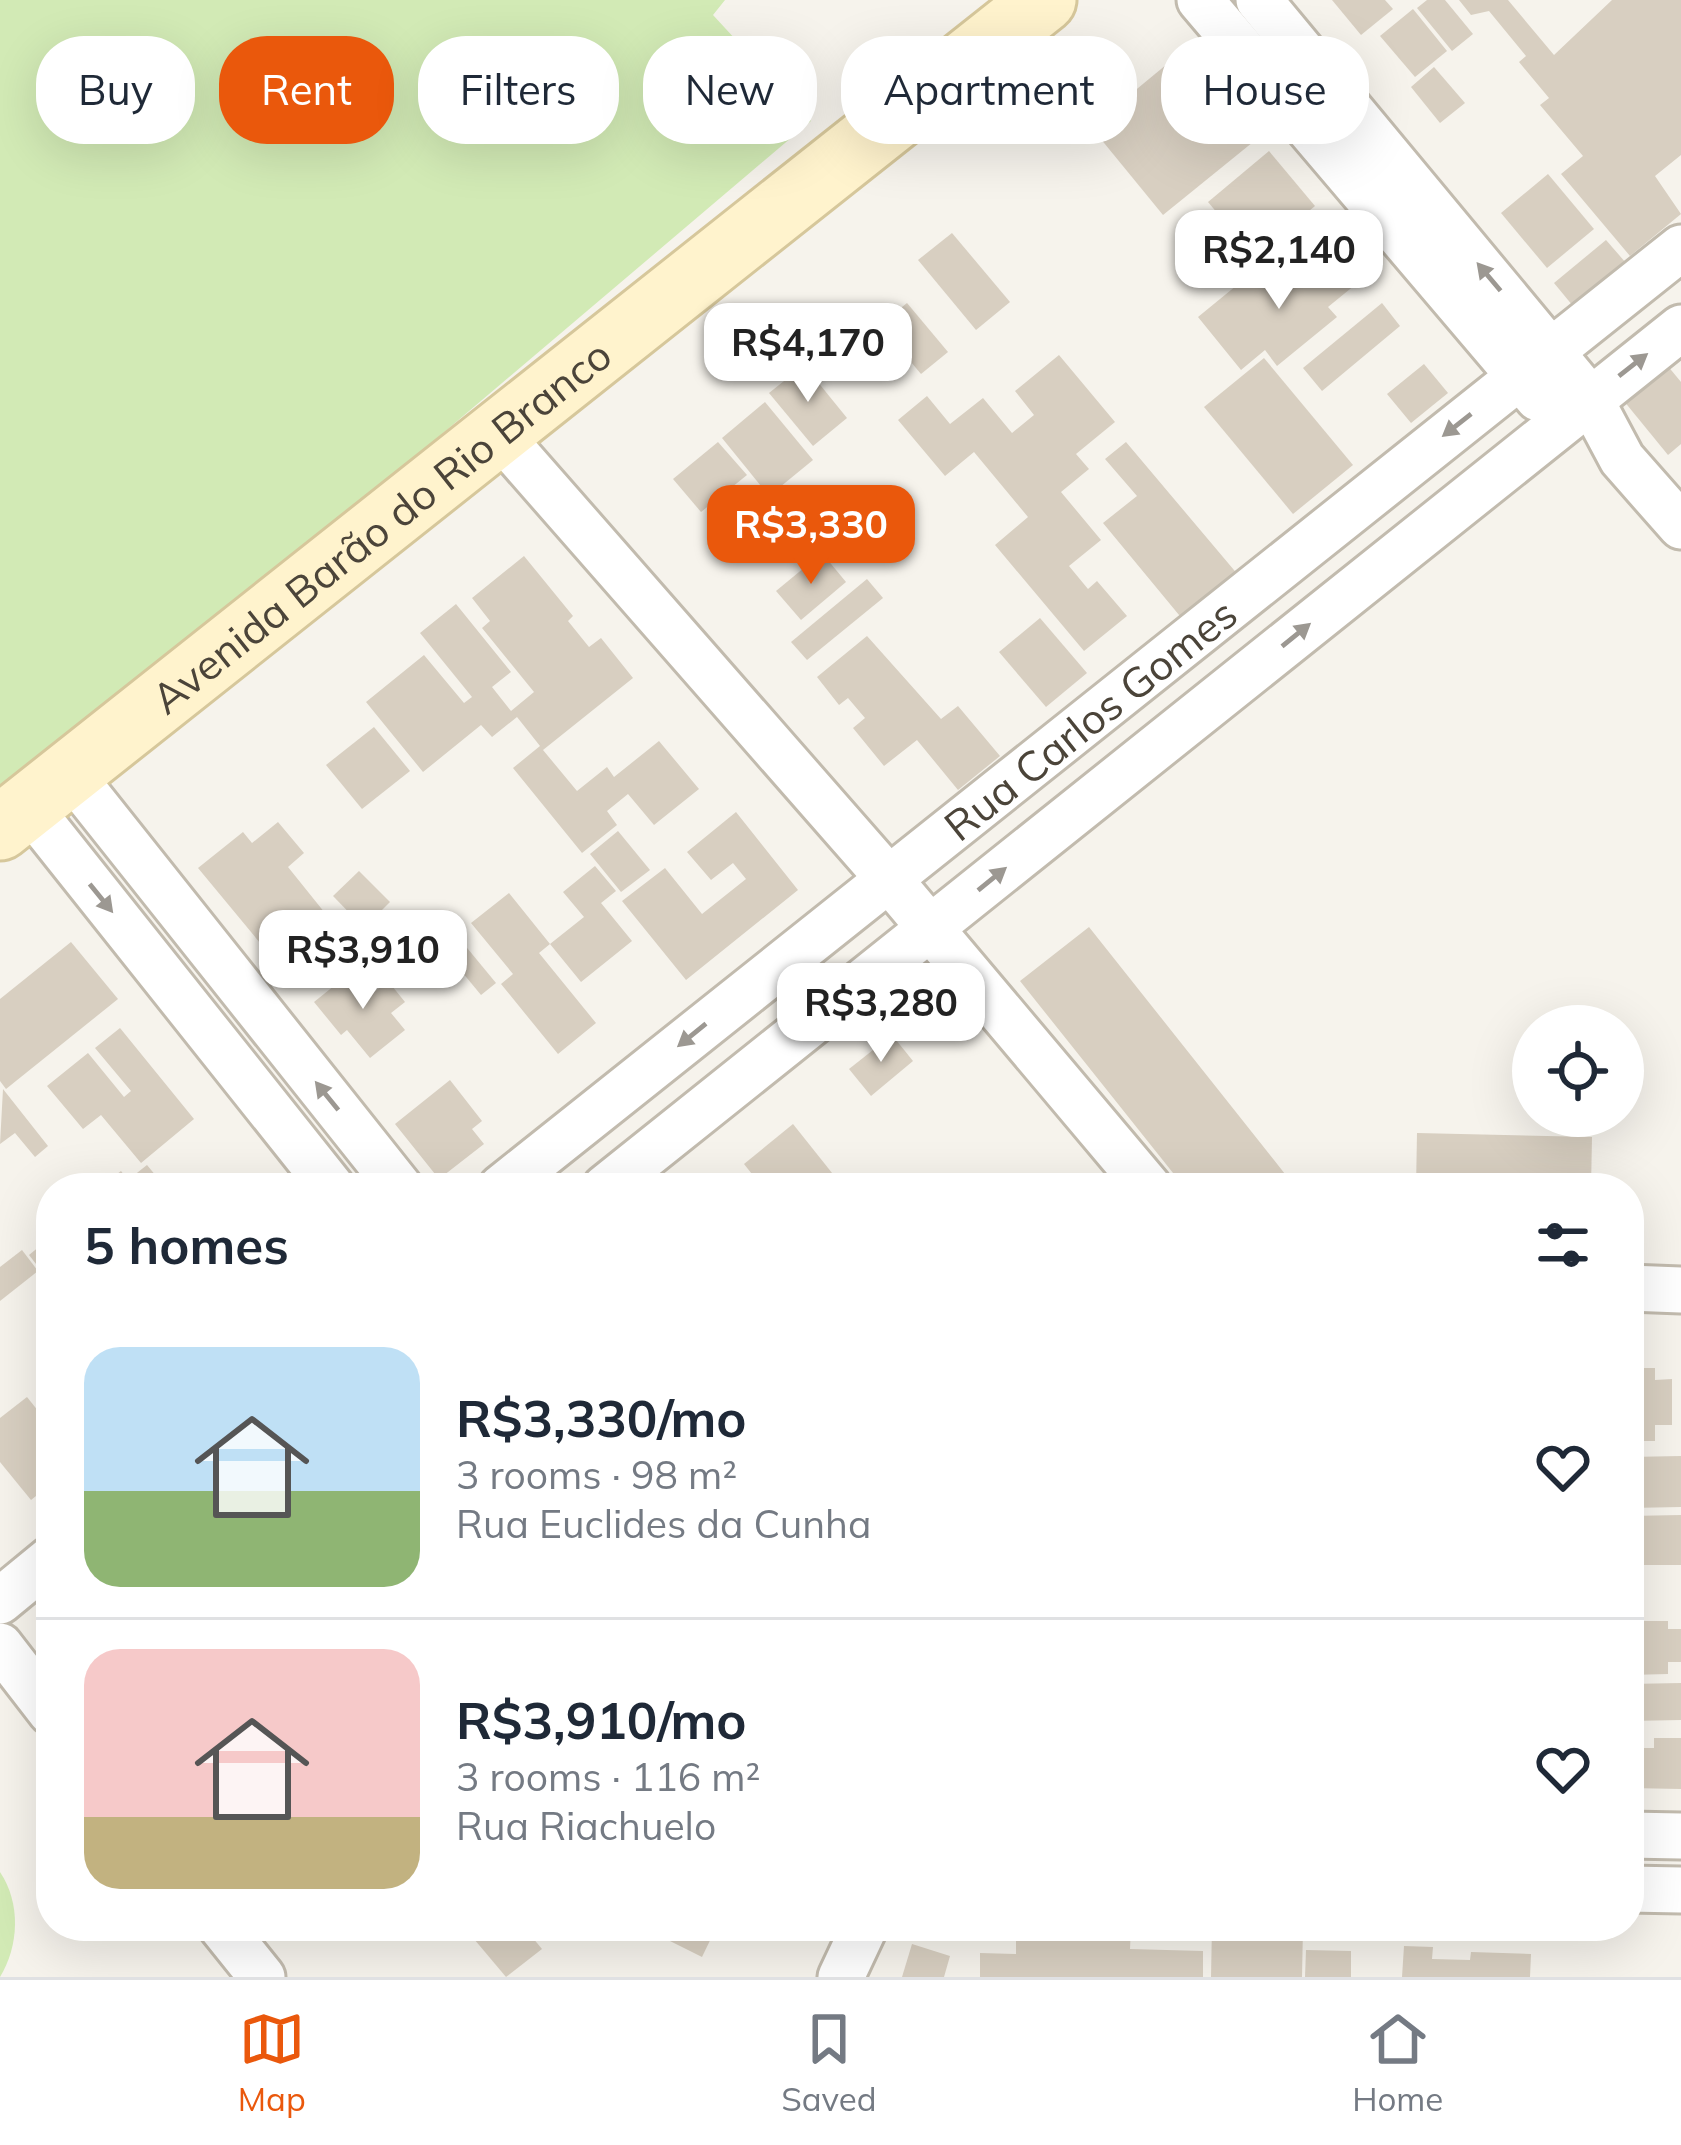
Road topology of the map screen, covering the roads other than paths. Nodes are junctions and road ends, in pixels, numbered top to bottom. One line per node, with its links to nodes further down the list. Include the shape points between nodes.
1 (1044, 0): 8 (street, Avenida Barão do Rio Branco)
2 (1200, 0): 6 (street)
3 (1259, 0): 6 (street, one-way to 3)
4 (1681, 248): 6 (street, Rua Carlos Gomes)
5 (1681, 328): 7 (street, Rua Carlos Gomes, one-way to 5)
6 (1535, 364): 7 (street); 11 (street, Rua Carlos Gomes, one-way to 11)
7 (1575, 411): 9 (street); 12 (street, Rua Carlos Gomes, one-way to 7)
8 (498, 434): 10 (street, Avenida Barão do Rio Branco); 11 (street)
9 (1681, 526)
10 (32, 803): 13 (street, one-way to 13); 14 (street, one-way to 10)
11 (888, 878): 12 (street); 15 (street, Rua Carlos Gomes, one-way to 15)
12 (930, 928): 16 (street, Rua Carlos Gomes); 17 (street)
13 (320, 1173)
14 (386, 1173)
15 (520, 1173)
16 (624, 1173)
17 (1136, 1173)
18 (1644, 1289): 19 (street)
19 (1681, 1290)
20 (36, 1571): 21 (street)
21 (0, 1601)
22 (1644, 1835): 23 (street)
23 (1681, 1836)
24 (1644, 1889): 25 (street)
25 (1681, 1890)
26 (233, 1941): 28 (street)
27 (858, 1941): 29 (street)
28 (262, 1977)
29 (841, 1977)

